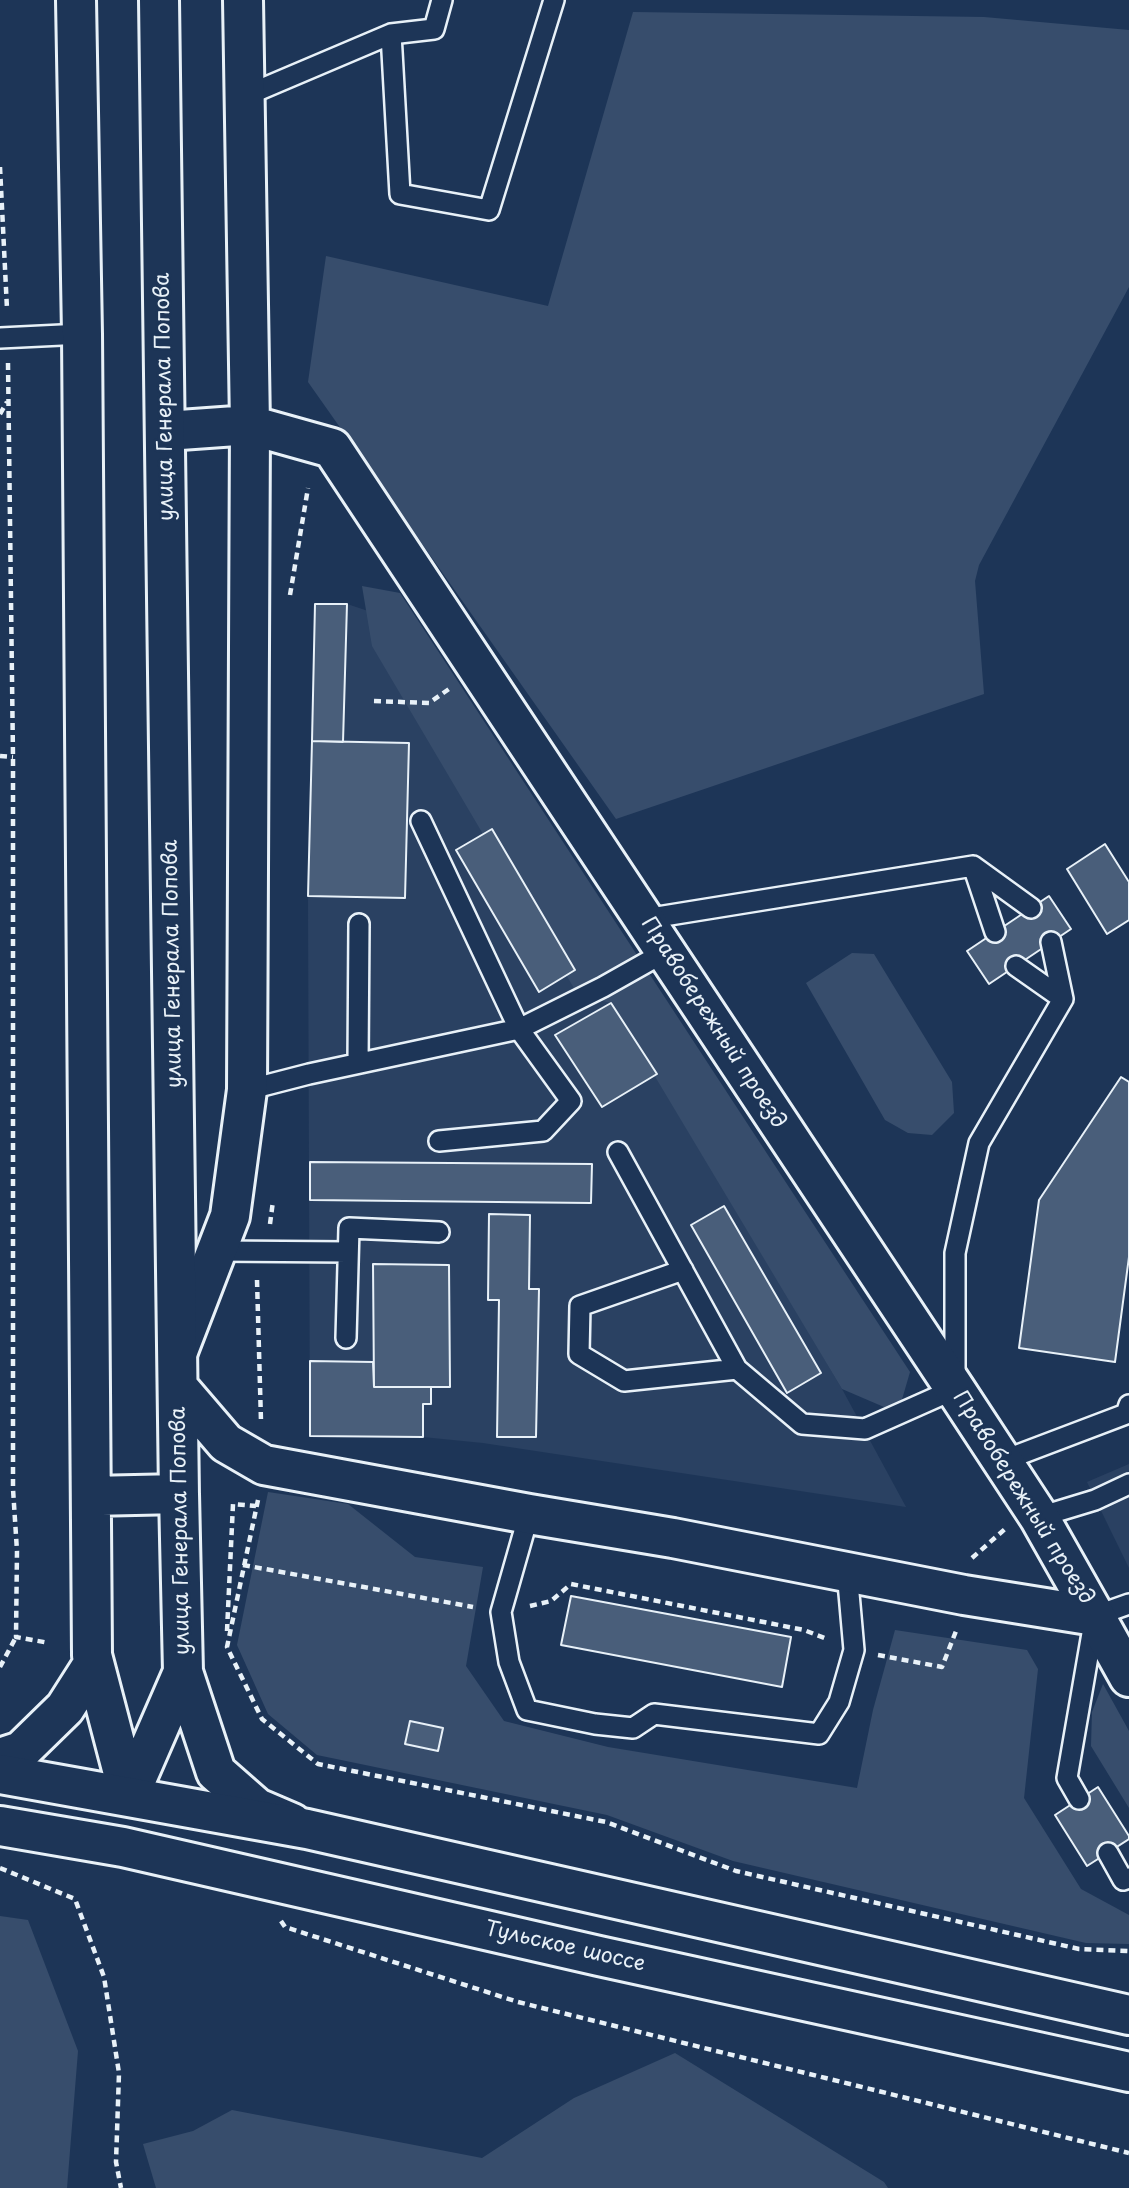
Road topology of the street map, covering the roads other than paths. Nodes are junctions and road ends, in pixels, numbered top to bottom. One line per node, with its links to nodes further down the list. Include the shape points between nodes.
1 (75, 0): 8 (main road)
2 (159, 0): 11 (main road, улица Генерала Попова)
3 (243, 0): 7 (main road)
4 (442, 0): 6 (lane, via 434,29)
5 (554, 0): 6 (lane, via 489,210 400,194)
6 (391, 34): 7 (lane)
7 (245, 96): 10 (main road)
8 (82, 334): 9 (lane); 39 (main road)
9 (4, 338)
10 (250, 425): 11 (main road, Правобережный проезд); 15 (main road, Правобережный проезд, via 332,448); 24 (main road)
11 (166, 431): 32 (main road, улица Генерала Попова)
12 (421, 821): 22 (lane)
13 (973, 866): 14 (lane); 15 (lane); 17 (lane)
14 (1031, 908)
15 (645, 919): 19 (main road, Правобережный проезд)
16 (359, 923): 23 (lane)
17 (995, 932)
18 (1051, 942): 21 (lane)
19 (665, 953): 22 (lane); 34 (main road, Правобережный проезд)
20 (1016, 965): 21 (lane)
21 (1063, 999): 34 (lane, via 979,1143 955,1253)
22 (519, 1029): 23 (lane); 25 (lane, via 571,1101 543,1131)
23 (358, 1063): 24 (lane)
24 (247, 1090): 28 (main road, via 230,1216)
25 (439, 1141)
26 (618, 1152): 30 (lane)
27 (439, 1232): 29 (lane, via 349,1228)
28 (217, 1251): 29 (lane); 32 (main road)
29 (348, 1252): 31 (lane)
30 (683, 1270): 33 (lane); 33 (lane, via 580,1306 579,1353 624,1381)
31 (346, 1338)
32 (178, 1369): 38 (main road, улица Генерала Попова); 41 (main road, via 226,1443 264,1465)
33 (737, 1369): 34 (lane, via 802,1424 865,1429)
34 (956, 1389): 36 (main road, Правобережный проезд)
35 (1129, 1405): 36 (lane, via 1126,1414)
36 (1002, 1461): 40 (main road, Правобережный проезд)
37 (1129, 1484): 40 (lane, via 1095,1500)
38 (179, 1493): 39 (main road); 45 (main road, улица Генерала Попова)
39 (91, 1496): 44 (main road)
40 (1036, 1512): 43 (main road, Правобережный проезд)
41 (528, 1514): 42 (main road); 42 (lane, via 501,1612 509,1662 527,1710 608,1726 633,1728 654,1714 819,1734 839,1702 854,1650)
42 (847, 1571): 43 (main road, via 964,1595)
43 (1112, 1610): 46 (main road, Правобережный проезд); 50 (lane, via 1067,1778)
44 (93, 1664): 47 (main road, via 65,1708 20,1751); 49 (main road)
45 (183, 1672): 49 (main road, улица Генерала Попова); 52 (main road, via 216,1772 257,1808)
46 (1129, 1677)
47 (0, 1758)
48 (0, 1774): 49 (main road)
49 (129, 1796): 52 (main road); 53 (main road)
50 (1079, 1800)
51 (0, 1826): 53 (main road, Тульское шоссе)
52 (307, 1829): 56 (main road)
53 (123, 1847): 57 (main road, Тульское шоссе)
54 (1108, 1853): 55 (lane, via 1123,1880)
55 (1129, 1878)
56 (1129, 2015)
57 (1129, 2072)

